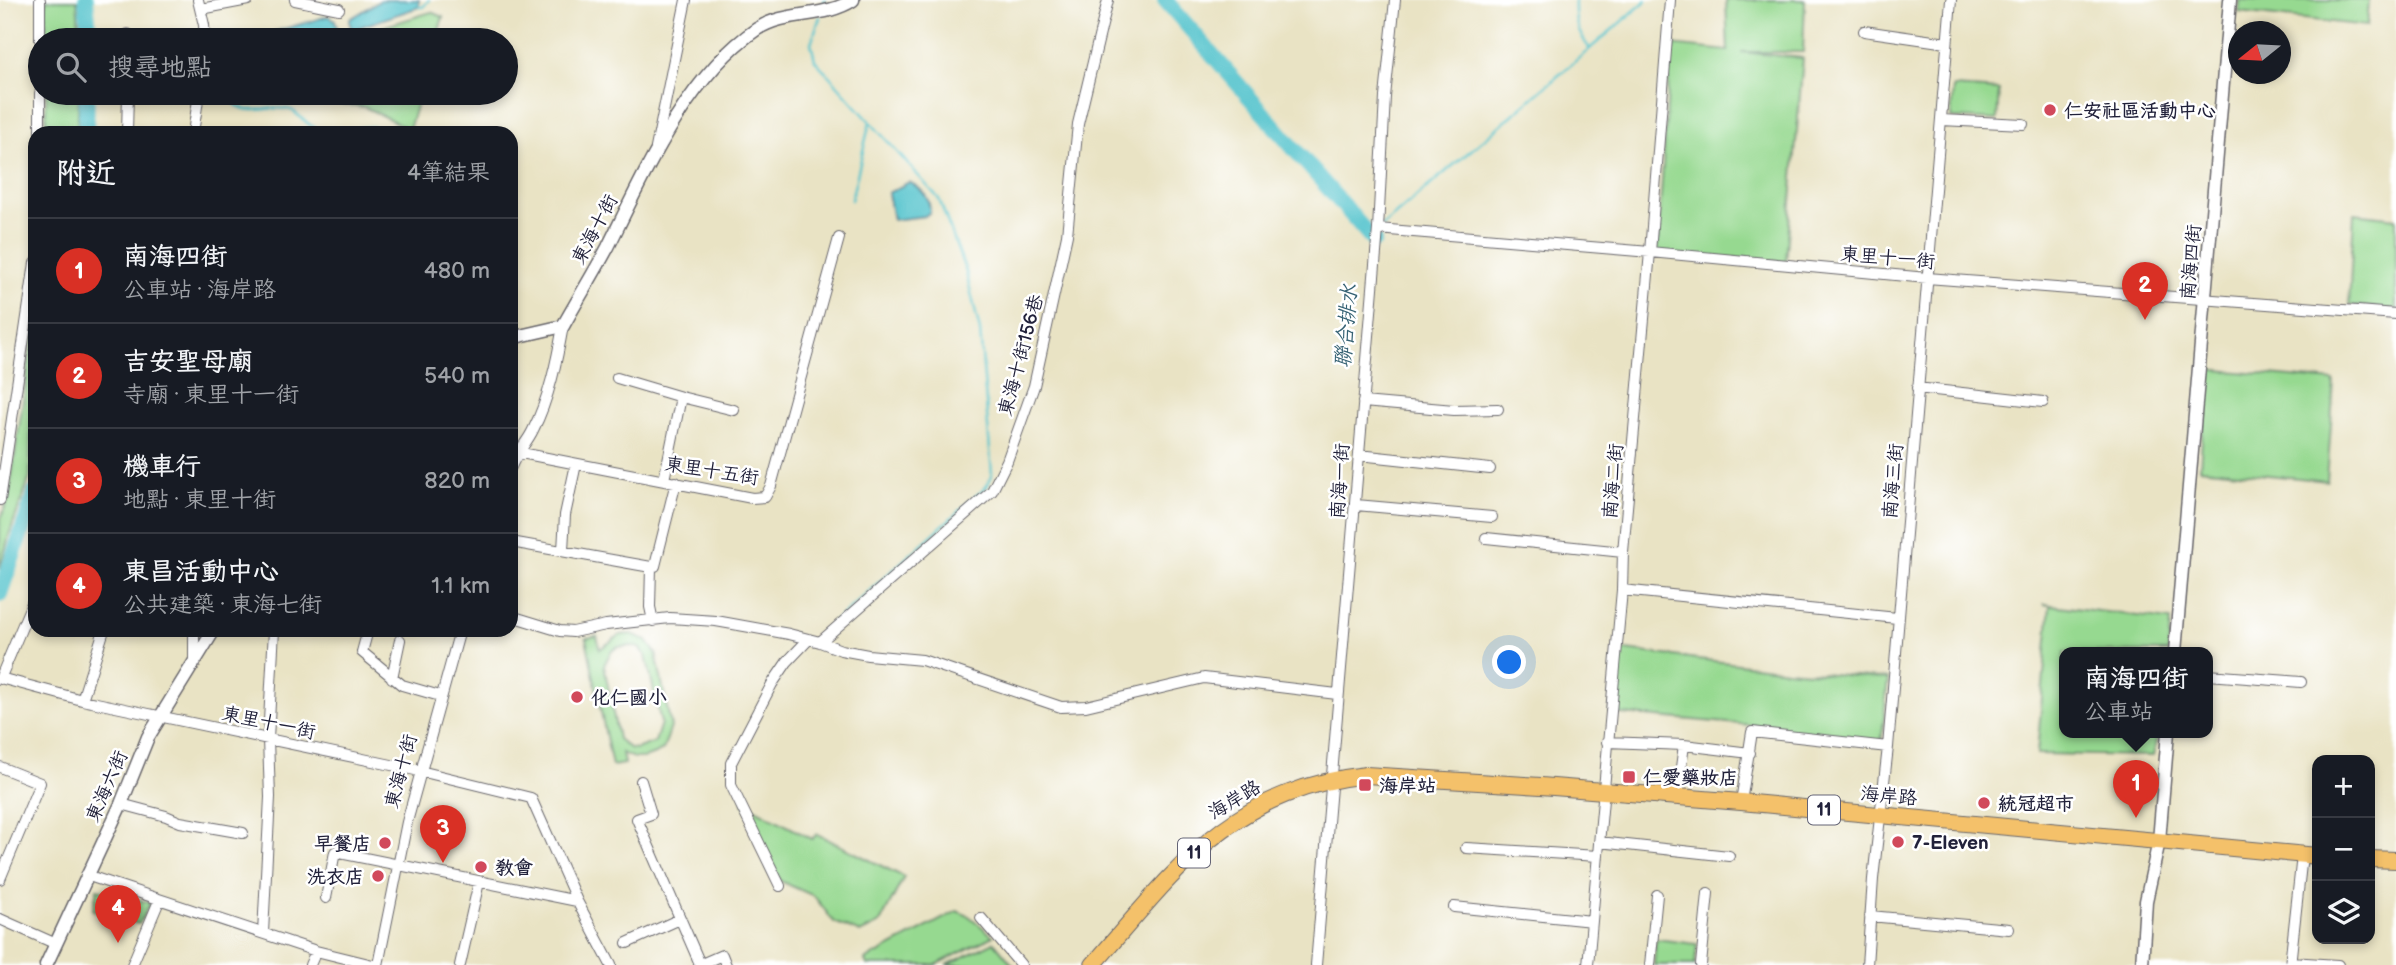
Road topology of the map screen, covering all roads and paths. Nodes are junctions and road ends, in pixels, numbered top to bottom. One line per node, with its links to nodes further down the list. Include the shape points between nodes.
1 (40, 0): 13 (street)
2 (248, 0): 11 (street)
3 (295, 0): 12 (street)
4 (686, 0): 25 (street, 東海十街)
5 (853, 0): 25 (street, via 772,22 738,43 682,110)
6 (1108, 0): 69 (street, 東海十街156巷, via 1078,124 1065,247 1034,386 1007,461 992,491)
7 (1395, 0): 26 (street, 南海一街)
8 (1670, 0): 28 (street, 南海二街)
9 (1951, 0): 16 (street, 南海三街)
10 (2230, 0): 30 (street, 南海四街)
11 (199, 4): 14 (street)
12 (339, 9)
13 (40, 28)
14 (203, 28)
15 (1864, 31): 16 (street)
16 (1947, 43): 20 (street, 南海三街)
17 (40, 105): 22 (street)
18 (128, 105): 23 (street)
19 (197, 105): 24 (street)
20 (1941, 120): 21 (street); 29 (street, 南海三街)
21 (2023, 124)
22 (40, 126)
23 (127, 126)
24 (194, 126)
25 (655, 152): 33 (street, 東海十街)
26 (1378, 229): 28 (street, 東里十一街); 38 (street, 南海一街)
27 (839, 239): 48 (street, 東里十五街, via 768,493 752,498)
28 (1650, 251): 29 (street, 東里十一街); 55 (street, 南海二街)
29 (1927, 278): 30 (street, 東里十一街); 36 (street, 南海三街)
30 (2207, 298): 32 (street, 東里十一街); 70 (street, 南海四街)
31 (28, 310): 49 (street)
32 (2396, 314)
33 (563, 326): 34 (street); 42 (street, 東海十街, via 533,432)
34 (518, 336)
35 (617, 378): 37 (street)
36 (1917, 388): 39 (street); 60 (street, 南海三街)
37 (681, 397): 41 (street); 47 (street)
38 (1363, 402): 40 (street); 44 (street, 南海一街)
39 (2043, 402)
40 (1497, 409)
41 (734, 410)
42 (518, 448)
43 (518, 453): 45 (street, 東里十五街)
44 (1359, 456): 46 (street); 50 (street, 南海一街)
45 (576, 464): 47 (street, 東里十五街); 54 (street)
46 (1490, 469)
47 (664, 480): 48 (street, 東里十五街)
48 (676, 482): 56 (street, via 655,566)
49 (0, 500)
50 (1356, 505): 51 (street); 76 (street, 南海一街)
51 (1492, 517)
52 (1486, 538): 55 (street)
53 (518, 543): 54 (street)
54 (562, 550): 56 (street)
55 (1623, 552): 57 (street, 南海二街)
56 (651, 567): 61 (street)
57 (1622, 590): 60 (street); 82 (street, 南海二街)
58 (28, 612): 73 (street)
59 (518, 618): 61 (street, via 573,632)
60 (1898, 618): 84 (street, 南海三街)
61 (653, 621): 69 (street, via 716,621)
62 (102, 637): 78 (street)
63 (194, 637): 71 (street)
64 (210, 637): 71 (street, 東海六街)
65 (274, 637): 81 (street)
66 (366, 637): 74 (street, via 362,652)
67 (458, 637): 77 (street, 東海十街)
68 (400, 639): 74 (street)
69 (815, 641): 76 (street, via 868,655 922,660 1061,707 1086,706 1204,678); 108 (street, 東海十街156巷, via 772,684 729,773)
70 (2175, 647)
71 (194, 665): 79 (street, 東海六街)
72 (2213, 675): 75 (street)
73 (0, 678): 78 (street, 東里十一街)
74 (392, 678): 77 (street)
75 (2301, 682)
76 (1337, 694): 89 (street, 南海一街)
77 (440, 696): 87 (street, 東海十街)
78 (82, 700): 79 (street, 東里十一街)
79 (161, 717): 81 (street, 東里十一街); 93 (street, 東海六街)
80 (2168, 738): 96 (street)
81 (268, 739): 87 (street, 東里十一街); 121 (street)
82 (1607, 741): 83 (street); 90 (street, 南海二街)
83 (1684, 745): 85 (street); 91 (street)
84 (1888, 747): 85 (street, via 1752,732); 94 (street, 南海三街)
85 (1750, 753): 92 (street)
86 (0, 766): 106 (street, via 40,783)
87 (420, 771): 104 (street, 東海十街); 113 (street, 東里十一街, via 531,798)
88 (641, 781): 118 (street, via 651,814 636,819)
89 (1328, 782): 90 (main road, 海岸路 / 11, via 1391,775); 135 (main road, 海岸路 / 11, via 1284,794 1224,827 1175,872); 136 (street, 南海一街)
90 (1603, 792): 91 (main road, 海岸路 / 11); 97 (street, 南海二街)
91 (1677, 797): 92 (main road, 海岸路 / 11)
92 (1741, 802): 94 (main road, 海岸路 / 11)
93 (121, 804): 95 (street, via 180,822); 105 (street, 東海六街)
94 (1880, 816): 96 (main road, 海岸路 / 11); 115 (street, 南海三街)
95 (243, 833)
96 (2159, 841): 101 (main road, 海岸路 / 11); 141 (street, via 2146,901)
97 (1599, 842): 99 (street, 南海二街); 100 (street)
98 (1466, 848): 99 (street)
99 (1598, 856): 119 (street, 南海二街)
100 (1729, 856)
101 (2310, 856): 126 (street)
102 (2375, 859): 103 (main road)
103 (2396, 860)
104 (398, 863): 107 (street); 111 (street, via 335,852); 130 (street, 東海十街)
105 (86, 875): 112 (street); 122 (street, 東海六街)
106 (0, 880)
107 (480, 882): 113 (street); 131 (street)
108 (779, 886)
109 (1657, 894): 138 (street)
110 (1708, 894): 139 (street)
111 (326, 898)
112 (159, 901): 121 (street); 128 (street)
113 (578, 901): 132 (street)
114 (1454, 907): 119 (street)
115 (1870, 916): 120 (street); 140 (street, 南海三街)
116 (981, 918): 134 (street)
117 (0, 919): 122 (street)
118 (680, 919): 123 (street); 133 (street)
119 (1592, 921): 137 (street, 南海二街)
120 (2009, 929)
121 (263, 933): 124 (street)
122 (54, 943): 127 (street, 東海六街)
123 (627, 943)
124 (316, 951): 129 (street); 130 (street)
125 (724, 960): 133 (street)
126 (2290, 964): 142 (street)
127 (46, 965)
128 (132, 965)
129 (310, 965)
130 (376, 965)
131 (460, 965)
132 (611, 965)
133 (699, 965)
134 (1021, 965)
135 (1093, 965)
136 (1316, 965)
137 (1588, 965)
138 (1650, 965)
139 (1701, 965)
140 (1867, 965)
141 (2141, 965)
142 (2338, 965)

